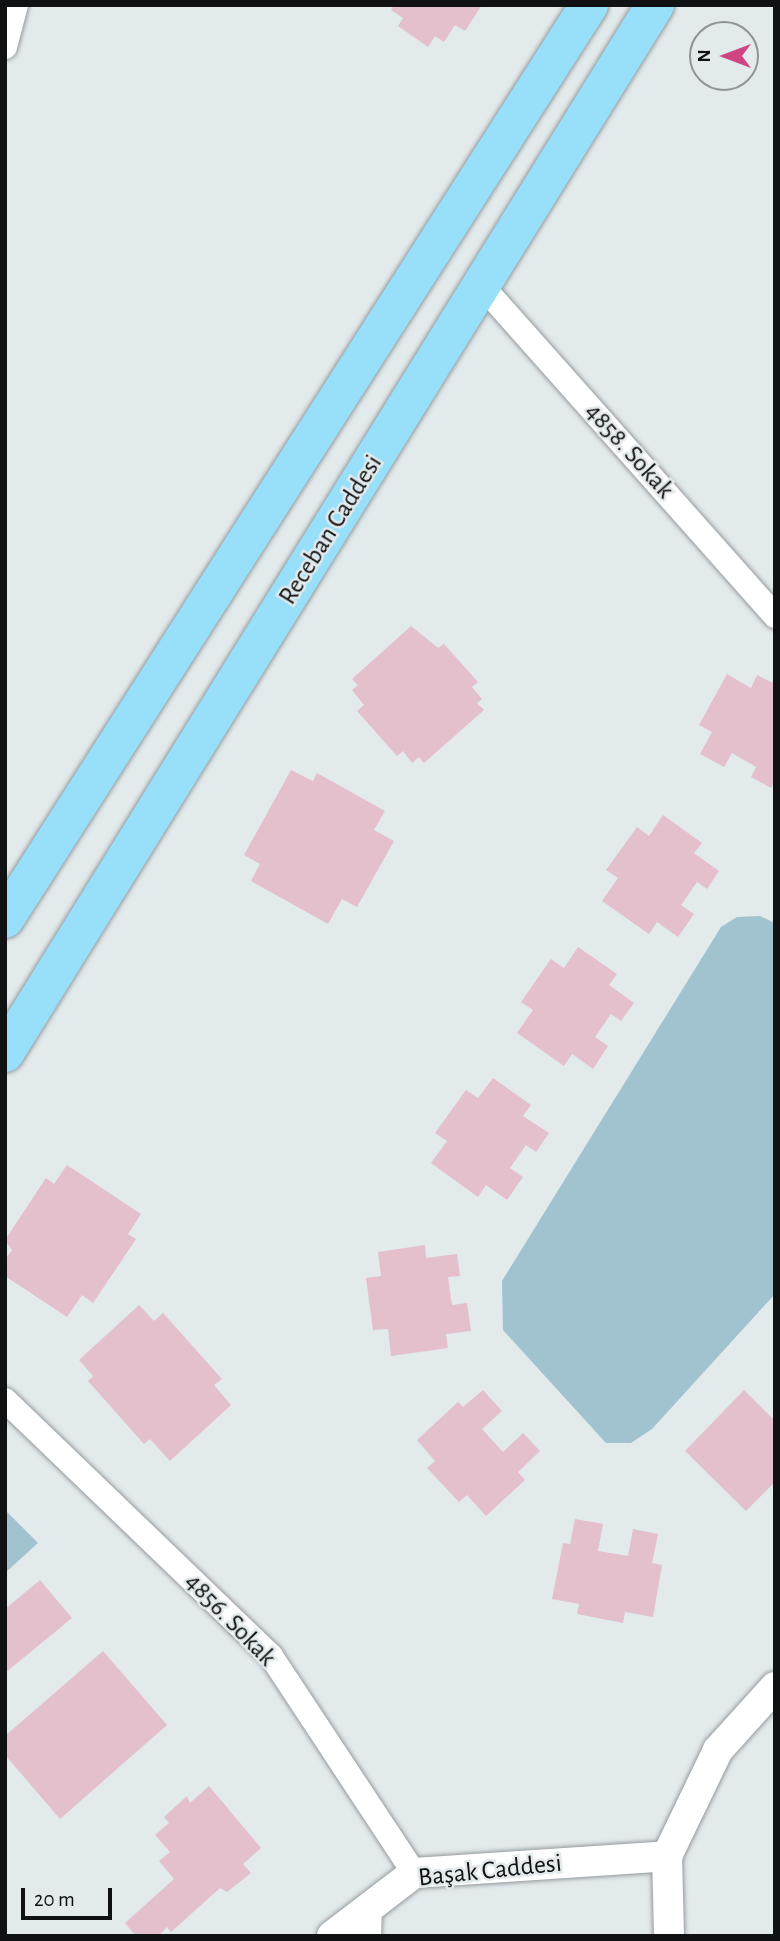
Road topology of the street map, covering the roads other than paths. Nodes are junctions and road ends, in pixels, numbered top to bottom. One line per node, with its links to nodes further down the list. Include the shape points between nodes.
1 (16, 5): 4 (street)
2 (589, 5): 7 (highway)
3 (655, 5): 5 (highway, Receban Caddesi)
4 (5, 47)
5 (483, 287): 6 (street, 4858. Sokak); 8 (highway, Receban Caddesi)
6 (775, 616)
7 (5, 919)
8 (5, 1053)
9 (5, 1400): 12 (street, 4856. Sokak, via 271,1656)
10 (775, 1688): 11 (street, via 718,1750)
11 (667, 1856): 12 (street, Başak Caddesi); 16 (street)
12 (414, 1873): 13 (street, Başak Caddesi)
13 (370, 1906): 14 (street, Başak Caddesi); 15 (street)
14 (331, 1936)
15 (369, 1936)
16 (669, 1936)

